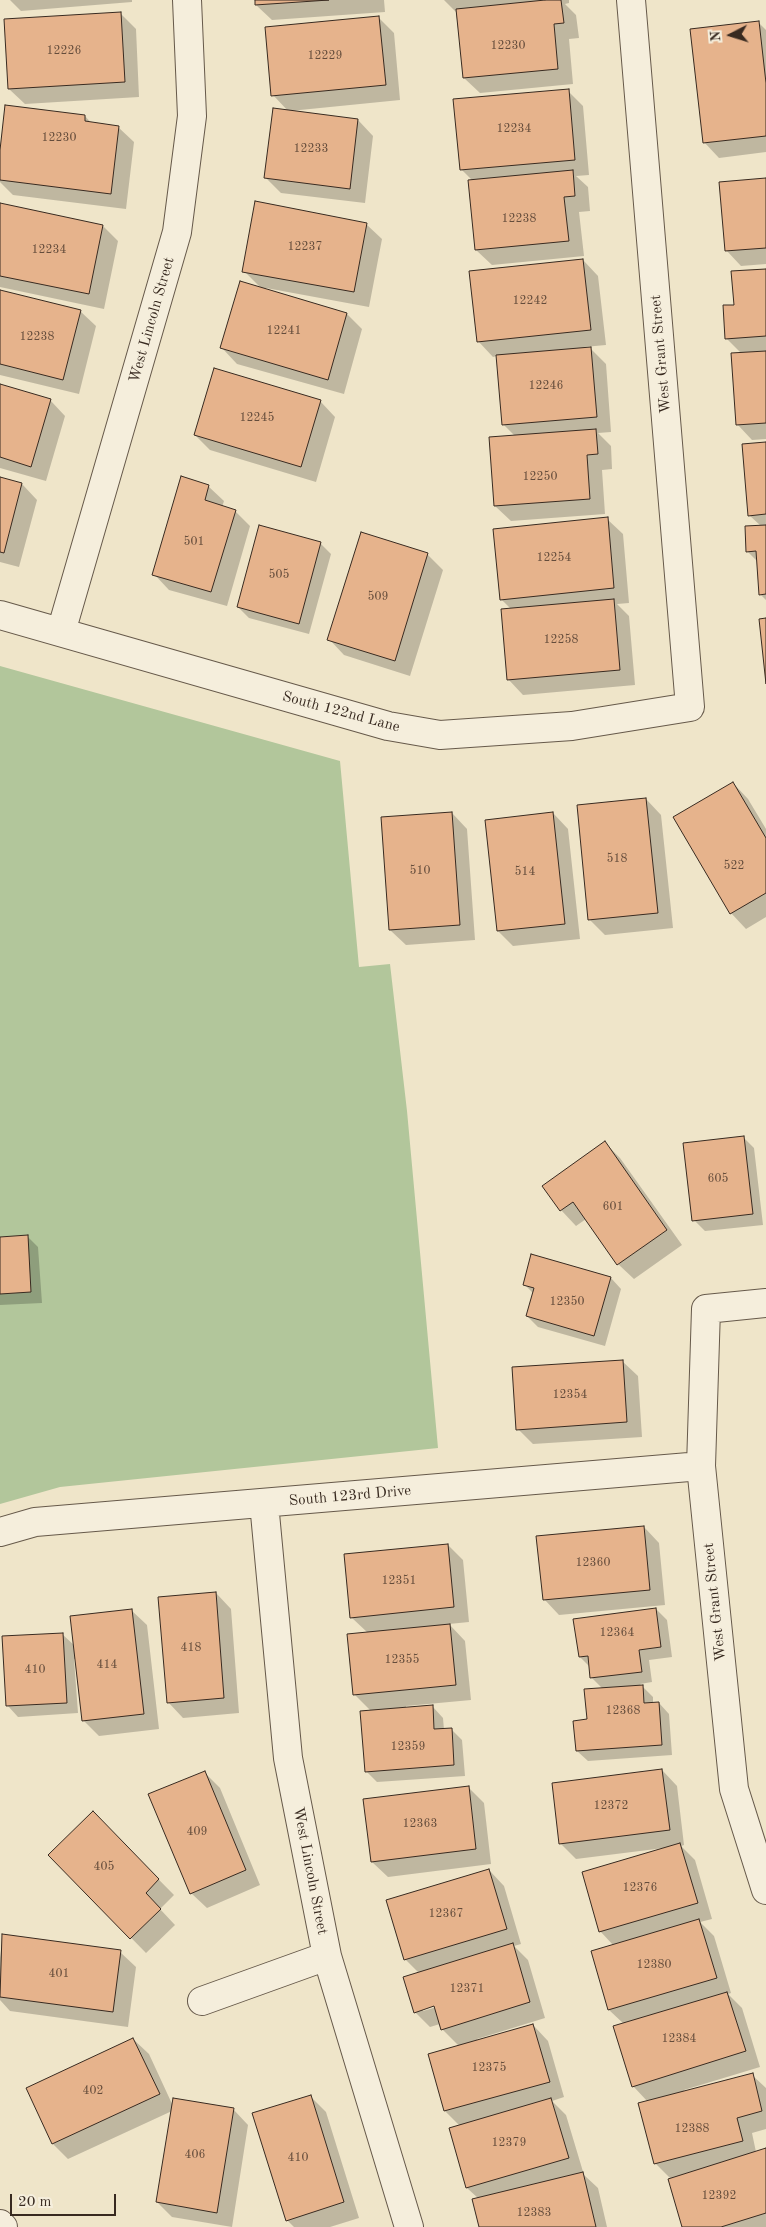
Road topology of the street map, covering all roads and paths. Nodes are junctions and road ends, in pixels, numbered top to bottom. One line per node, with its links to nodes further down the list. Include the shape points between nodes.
1 (187, 0): 4 (street, West Lincoln Street, via 192,116 178,232)
2 (631, 0): 5 (street, West Grant Street)
3 (0, 615): 4 (street, South 122nd Lane)
4 (61, 632): 5 (street, South 122nd Lane, via 388,726 440,735 572,726)
5 (690, 707)
6 (766, 1304): 7 (street, West Grant Street, via 706,1309)
7 (701, 1466): 8 (street, South 123rd Drive); 10 (street, West Grant Street, via 734,1789)
8 (264, 1504): 9 (street, South 123rd Drive, via 36,1522); 11 (street, West Lincoln Street, via 288,1758)
9 (0, 1532)
10 (766, 1890)
11 (327, 1956): 12 (street); 15 (street, West Lincoln Street)
12 (202, 2001)
13 (0, 2224): 14 (street)
14 (2, 2227)
15 (409, 2227)

